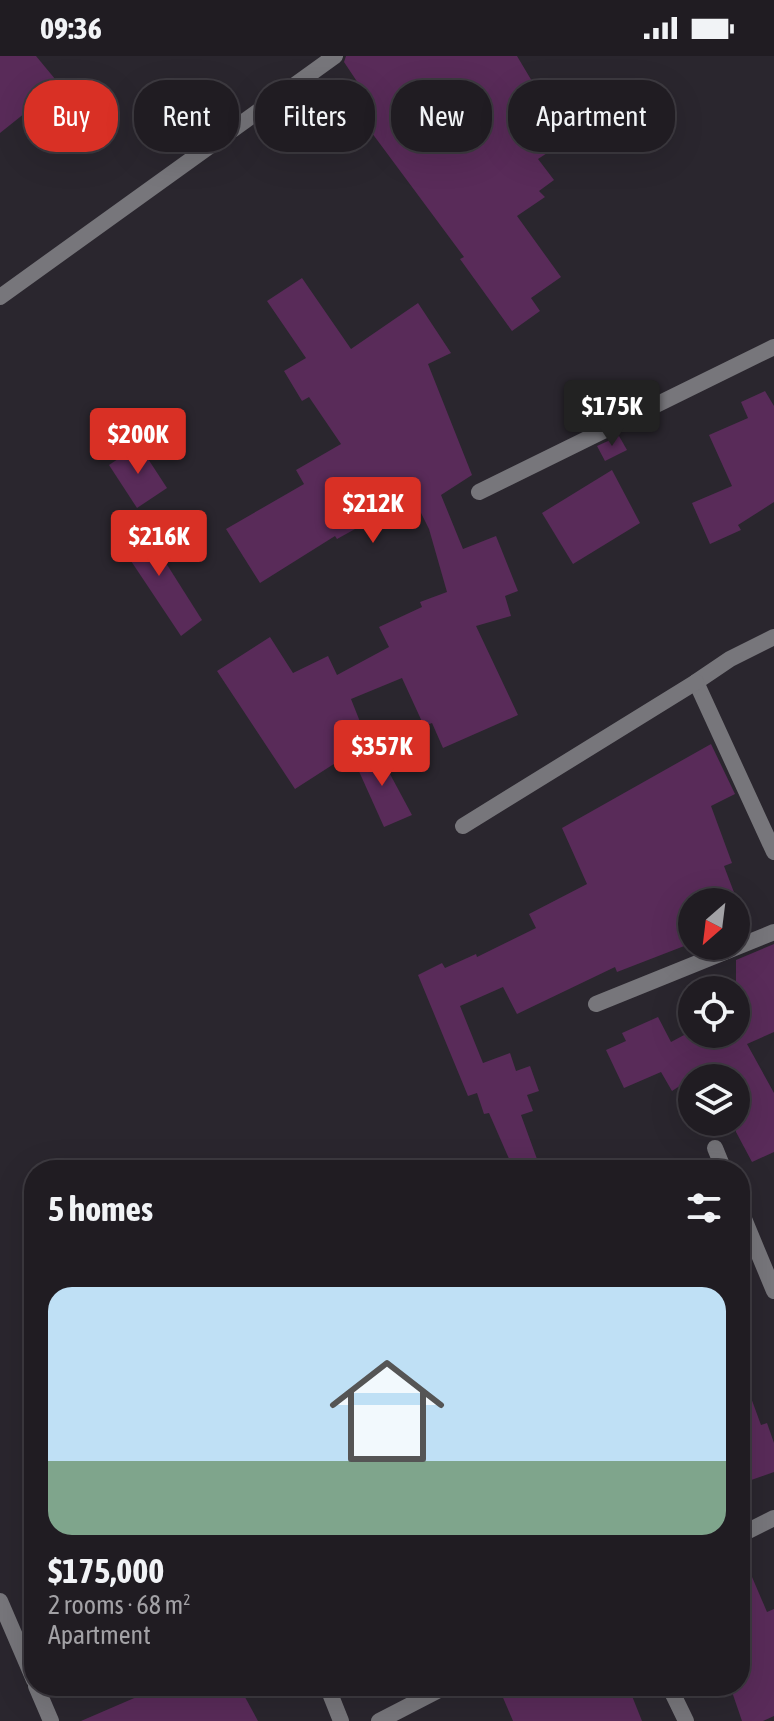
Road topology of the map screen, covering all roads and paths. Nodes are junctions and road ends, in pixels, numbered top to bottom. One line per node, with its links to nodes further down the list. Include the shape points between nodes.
1 (335, 56): 2 (street)
2 (0, 297)
3 (774, 347): 4 (street)
4 (479, 492)
5 (774, 637): 6 (street)
6 (696, 682): 7 (street); 8 (street)
7 (463, 826)
8 (774, 852)
9 (774, 932): 10 (street)
10 (596, 1004)
11 (715, 1148): 12 (street)
12 (720, 1160)
13 (750, 1233): 14 (street)
14 (774, 1291)
15 (774, 1518): 16 (street)
16 (750, 1530)
17 (0, 1601): 18 (street)
18 (24, 1657)
19 (40, 1696): 23 (street)
20 (331, 1696): 24 (street)
21 (428, 1696): 25 (street)
22 (674, 1696): 26 (street)
23 (51, 1721)
24 (341, 1721)
25 (379, 1721)
26 (686, 1721)

